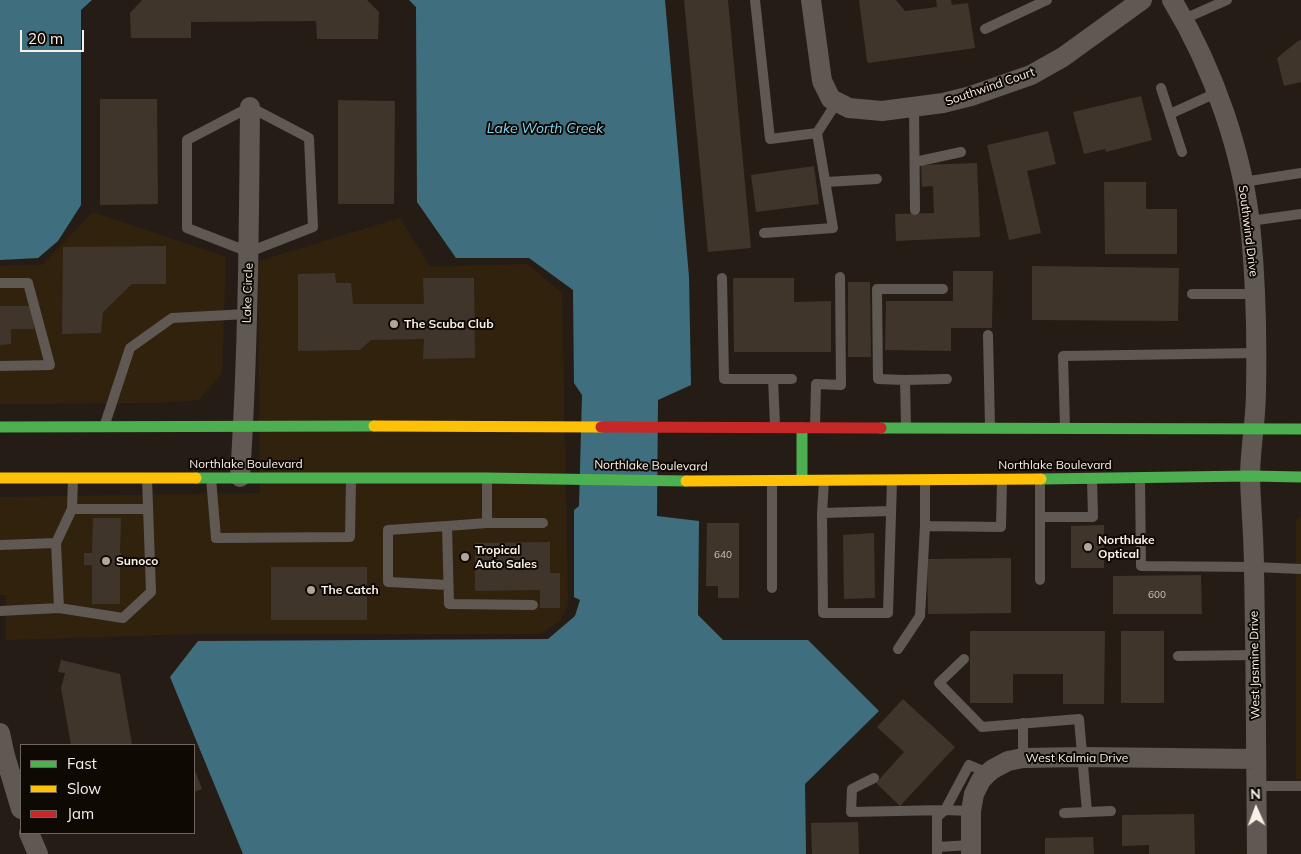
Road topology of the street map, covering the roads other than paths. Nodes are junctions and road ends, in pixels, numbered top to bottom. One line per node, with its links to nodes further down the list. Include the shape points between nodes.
1 (755, 0): 15 (lane, via 770,140)
2 (811, 0): 11 (street, via 822,82 831,99)
3 (1047, 0): 8 (lane)
4 (1142, 0): 12 (street, Southwind Court, via 1063,57 1030,75 971,96)
5 (1172, 0): 7 (street, Southwind Drive)
6 (1227, 0): 7 (lane)
7 (1184, 19): 10 (street, Southwind Drive)
8 (985, 29)
9 (1161, 88): 14 (lane)
10 (1216, 93): 14 (lane); 22 (street, Southwind Drive)
11 (837, 102): 12 (street, Southwind Court, via 849,108 882,111); 15 (lane)
12 (914, 107): 18 (lane)
13 (250, 108): 27 (street, Lake Circle); 27 (lane, via 309,138 312,227); 27 (lane, via 187,140 187,228)
14 (1170, 114): 17 (lane)
15 (817, 133): 21 (lane)
16 (962, 152): 18 (lane)
17 (1182, 152)
18 (915, 162): 23 (lane)
19 (1301, 173): 22 (lane)
20 (877, 179): 21 (lane)
21 (826, 182): 26 (lane, via 833,228)
22 (1243, 182): 25 (street, Southwind Drive)
23 (915, 210)
24 (1301, 214): 25 (lane)
25 (1250, 221): 33 (street, Southwind Drive)
26 (764, 234)
27 (249, 252): 34 (street, Lake Circle)
28 (840, 277): 47 (lane, via 841,385 816,384)
29 (722, 278): 38 (lane, via 724,379)
30 (0, 283): 37 (lane, via 28,283 50,365)
31 (943, 289): 41 (lane, via 877,289 878,380)
32 (1192, 294): 33 (lane)
33 (1256, 294): 36 (street, Southwind Drive)
34 (247, 314): 42 (street, Lake Circle); 44 (lane, via 172,318 130,348)
35 (988, 336): 49 (lane)
36 (1256, 353): 50 (lane, via 1063,356); 51 (street, Southwind Drive)
37 (0, 366)
38 (773, 379): 39 (lane); 45 (lane)
39 (792, 379)
40 (947, 379): 41 (lane)
41 (905, 380): 48 (lane)
42 (244, 426): 44 (main road); 45 (main road); 55 (street, Lake Circle)
43 (0, 427): 44 (main road)
44 (105, 427)
45 (776, 428): 46 (main road)
46 (802, 428): 47 (main road); 67 (main road)
47 (815, 428): 48 (main road)
48 (906, 428): 49 (main road)
49 (990, 428): 50 (main road)
50 (1065, 428): 51 (main road)
51 (1253, 428): 52 (main road); 53 (street, Southwind Drive)
52 (1301, 429)
53 (1250, 476): 56 (main road, Northlake Boulevard); 62 (main road, Northlake Boulevard); 82 (street, West Jasmine Drive)
54 (211, 477): 55 (main road, Northlake Boulevard); 59 (main road, Northlake Boulevard); 60 (lane, via 216,538 350,536)
55 (240, 477): 60 (main road, Northlake Boulevard)
56 (1301, 477)
57 (0, 478): 58 (main road, Northlake Boulevard)
58 (74, 478): 59 (main road, Northlake Boulevard); 71 (lane)
59 (147, 478): 72 (lane)
60 (351, 478): 61 (main road, Northlake Boulevard)
61 (487, 478): 66 (main road, Northlake Boulevard); 76 (lane)
62 (1140, 478): 65 (main road, Northlake Boulevard); 82 (lane, via 1141,566)
63 (1002, 479): 64 (main road, Northlake Boulevard); 70 (main road, Northlake Boulevard); 79 (lane, via 1001,527)
64 (1040, 479): 65 (main road, Northlake Boulevard); 75 (lane)
65 (1092, 479): 75 (lane, via 1093,517)
66 (772, 480): 67 (main road, Northlake Boulevard); 86 (lane)
67 (802, 480): 68 (main road, Northlake Boulevard)
68 (824, 480): 69 (main road, Northlake Boulevard); 74 (lane)
69 (892, 480): 70 (main road, Northlake Boulevard); 73 (lane)
70 (925, 480): 79 (lane)
71 (72, 509): 72 (lane); 80 (lane)
72 (148, 509): 88 (lane, via 150,592 123,618)
73 (891, 511): 74 (lane); 74 (lane, via 888,613 822,613)
74 (822, 512)
75 (1040, 517): 84 (lane)
76 (487, 523): 77 (lane); 78 (lane)
77 (543, 523)
78 (447, 526): 85 (lane); 85 (lane, via 388,530 388,582)
79 (925, 526): 90 (lane, via 920,616)
80 (56, 543): 81 (lane); 88 (lane)
81 (0, 546)
82 (1254, 567): 83 (lane); 91 (street, West Jasmine Drive)
83 (1301, 569)
84 (1040, 580)
85 (448, 585): 87 (lane, via 448,604)
86 (772, 588)
87 (533, 605)
88 (59, 608): 89 (lane)
89 (0, 610)
90 (898, 649)
91 (1255, 655): 92 (lane); 98 (street, West Jasmine Drive)
92 (1178, 656)
93 (964, 659): 94 (lane, via 940,683 982,727)
94 (1024, 723): 96 (lane, via 1080,719); 97 (lane)
95 (0, 733): 103 (street)
96 (1083, 757): 97 (street, West Kalmia Drive); 98 (street, West Kalmia Drive); 107 (lane)
97 (1023, 758): 99 (street, West Kalmia Drive, via 1008,761)
98 (1256, 759): 101 (street, West Jasmine Drive)
99 (988, 773): 104 (lane, via 970,765); 105 (street, West Kalmia Drive, via 974,794)
100 (874, 778): 104 (lane, via 852,789 850,812)
101 (1256, 786): 102 (lane); 113 (street, West Jasmine Drive)
102 (1301, 786)
103 (20, 806)
104 (945, 810): 105 (lane); 110 (lane, via 936,817)
105 (971, 810): 111 (street, West Kalmia Drive)
106 (1111, 811): 107 (lane)
107 (1086, 812): 108 (lane)
108 (1064, 813)
109 (29, 834): 112 (street)
110 (937, 850): 111 (lane)
111 (971, 850)
112 (38, 854)
113 (1256, 854)

